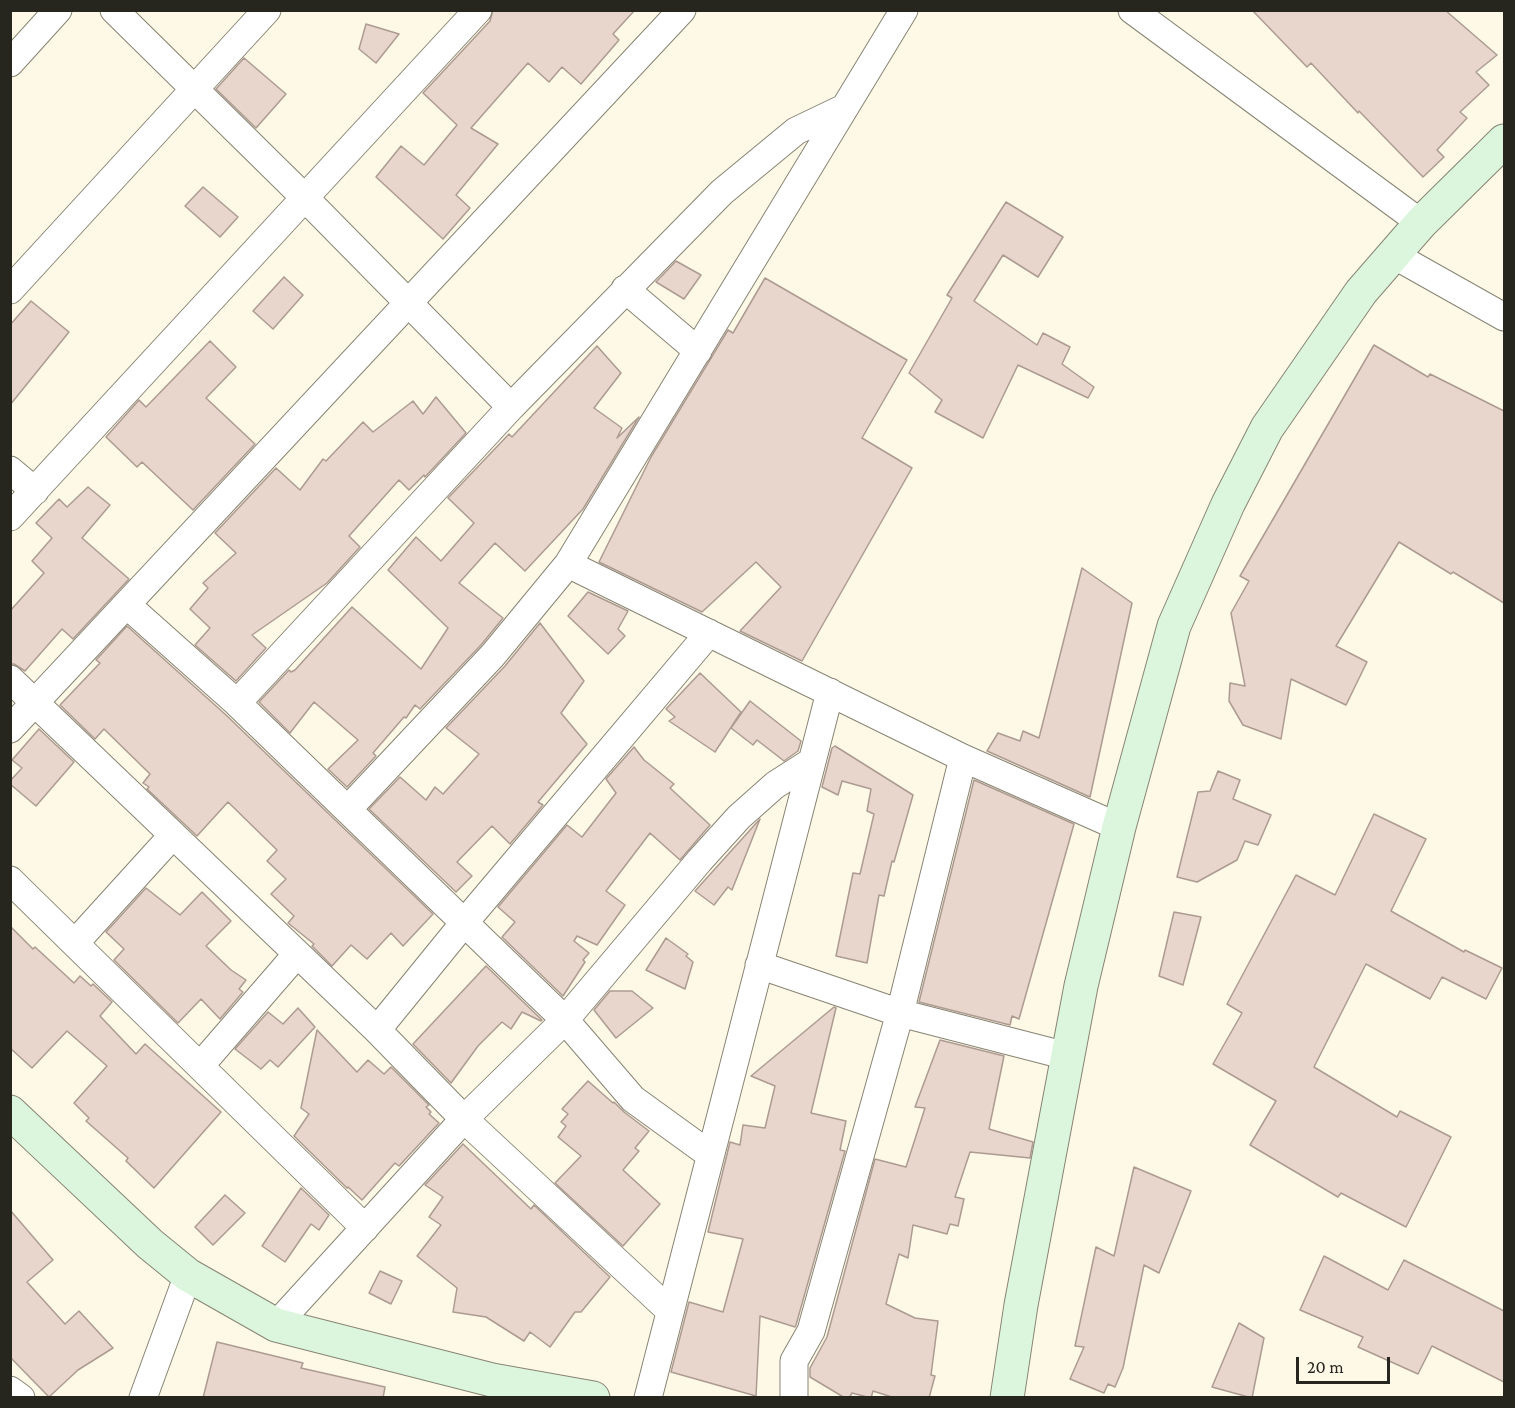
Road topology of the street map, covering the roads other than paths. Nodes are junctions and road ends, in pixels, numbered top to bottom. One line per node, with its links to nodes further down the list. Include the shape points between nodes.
1 (58, 10): 8 (street)
2 (114, 10): 9 (street)
3 (267, 10): 9 (street)
4 (478, 10): 12 (street)
5 (682, 10): 17 (street)
6 (904, 10): 10 (street)
7 (1132, 10): 13 (street)
8 (10, 63)
9 (194, 90): 12 (street); 16 (street)
10 (844, 108): 15 (street, via 796,131 770,150); 19 (street)
11 (1504, 141): 13 (main road)
12 (305, 198): 17 (street); 22 (street)
13 (1421, 223): 14 (main road)
14 (1392, 254): 18 (street); 35 (main road, via 1361,292 1267,428 1228,504 1174,626)
15 (625, 289): 19 (street); 20 (street)
16 (10, 290)
17 (409, 303): 20 (street); 25 (street)
18 (1504, 317)
19 (698, 351): 24 (street)
20 (511, 407): 30 (street)
21 (10, 470): 22 (street)
22 (35, 491): 23 (street)
23 (10, 517)
24 (568, 564): 26 (street); 34 (street, via 493,655)
25 (127, 605): 29 (street); 30 (street)
26 (709, 633): 28 (street); 38 (street)
27 (10, 679): 29 (street)
28 (830, 692): 32 (street); 33 (street)
29 (36, 703): 31 (street); 36 (street)
30 (237, 703): 34 (street)
31 (10, 729)
32 (963, 758): 35 (street); 42 (street)
33 (811, 762): 41 (street); 43 (street, via 775,785 739,817)
34 (348, 809): 38 (street)
35 (1119, 826): 45 (main road)
36 (173, 835): 39 (street); 40 (street)
37 (10, 880): 39 (street)
38 (464, 923): 43 (street); 44 (street)
39 (75, 943): 46 (street)
40 (297, 954): 44 (street); 46 (street)
41 (759, 965): 42 (street); 49 (street)
42 (900, 1013): 45 (street); 59 (street, via 811,1331 794,1361)
43 (565, 1020): 48 (street); 49 (street, via 633,1099)
44 (377, 1030): 48 (street)
45 (1067, 1056): 60 (main road)
46 (200, 1066): 50 (street)
47 (10, 1112): 51 (main road)
48 (464, 1119): 50 (street); 52 (street)
49 (709, 1154): 52 (street)
50 (365, 1228): 53 (street)
51 (188, 1275): 53 (main road); 56 (street)
52 (669, 1310): 58 (street)
53 (276, 1325): 57 (main road, via 492,1380)
54 (10, 1390): 55 (street)
55 (21, 1398)
56 (142, 1398)
57 (593, 1398)
58 (648, 1398)
59 (794, 1398)
60 (1007, 1398)

